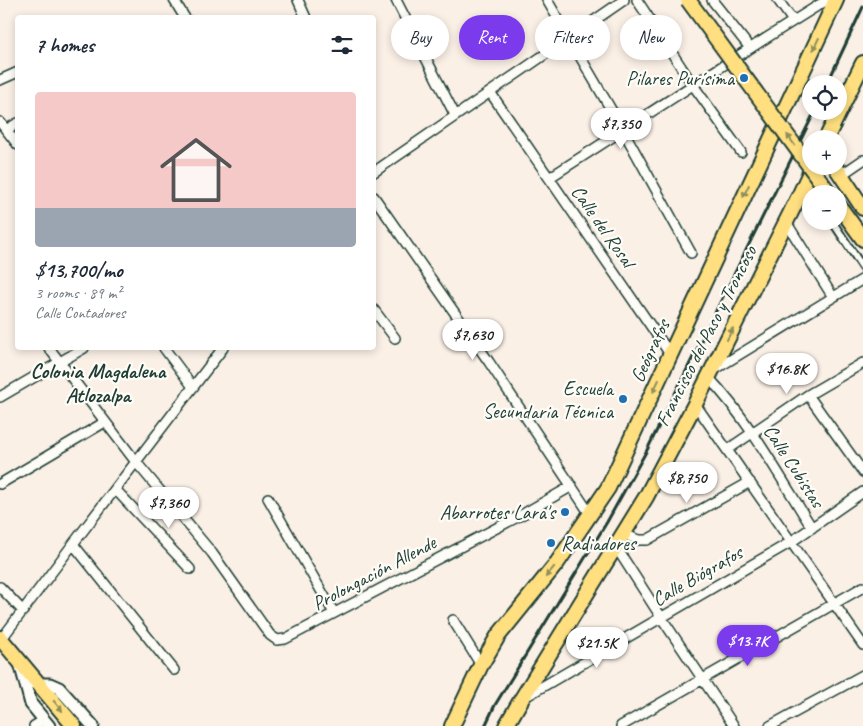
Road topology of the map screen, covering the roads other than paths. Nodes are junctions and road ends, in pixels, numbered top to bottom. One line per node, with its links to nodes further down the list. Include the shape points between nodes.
1 (174, 0): 12 (street)
2 (298, 0): 13 (street)
3 (396, 0): 25 (street)
4 (547, 0): 14 (street)
5 (624, 0): 15 (street)
6 (637, 0): 23 (street)
7 (688, 0): 37 (main road, one-way to 7, bridge)
8 (712, 0): 17 (street)
9 (778, 0): 16 (street)
10 (826, 0): 16 (street)
11 (836, 0): 54 (main road, Geógrafos, one-way to 54)
12 (183, 15)
13 (305, 15)
14 (556, 15)
15 (602, 15)
16 (793, 21): 17 (street)
17 (750, 48): 23 (street)
18 (536, 60): 24 (street)
19 (582, 60): 27 (street)
20 (863, 63): 28 (main road)
21 (15, 73): 22 (street)
22 (0, 80)
23 (693, 85): 27 (street); 30 (street)
24 (490, 92): 25 (street); 36 (street, Calle del Rosal)
25 (454, 115): 32 (street)
26 (3, 126): 29 (street)
27 (623, 130): 36 (street); 44 (street)
28 (830, 130)
29 (15, 142)
30 (741, 152)
31 (863, 160): 33 (street)
32 (376, 166)
33 (847, 167)
34 (809, 175): 41 (main road, Francisco del Paso y Troncoso)
35 (841, 175): 39 (main road)
36 (548, 178): 54 (street, Calle del Rosal)
37 (823, 185)
38 (376, 200): 69 (street)
39 (863, 208)
40 (847, 217): 43 (main road)
41 (786, 222): 47 (street); 57 (main road, Francisco del Paso y Troncoso, one-way to 41)
42 (838, 230): 45 (street)
43 (863, 239)
44 (691, 253)
45 (863, 268)
46 (863, 279): 47 (street)
47 (833, 297): 57 (street)
48 (376, 313): 49 (street)
49 (395, 338)
50 (51, 350): 55 (street)
51 (81, 350): 55 (street)
52 (165, 350): 58 (street)
53 (222, 350): 58 (street)
54 (670, 354): 73 (main road, Geógrafos, one-way to 73, via 608,488)
55 (60, 362): 60 (street); 62 (street)
56 (863, 363): 59 (street)
57 (710, 374): 61 (main road, Francisco del Paso y Troncoso); 63 (street, Calle Cubistas)
58 (193, 387): 65 (street)
59 (808, 395): 63 (street); 66 (street)
60 (0, 397)
61 (694, 404): 64 (street); 75 (main road, Francisco del Paso y Troncoso)
62 (105, 422): 65 (street); 68 (street)
63 (752, 433): 64 (street); 74 (street, Calle Cubistas)
64 (727, 450): 67 (street)
65 (136, 462): 70 (street); 84 (street, Prolongación Allende, via 212,553 270,635 277,640 285,639)
66 (863, 472)
67 (750, 482): 75 (street, via 647,540); 76 (street)
68 (0, 484)
69 (572, 486): 73 (street); 84 (street, Prolongación Allende)
70 (115, 488): 77 (street); 79 (street)
71 (863, 492): 74 (street, Calle Biógrafos)
72 (268, 498): 84 (street)
73 (590, 514): 90 (main road, Geógrafos, one-way to 90, via 557,563 498,636)
74 (812, 528): 76 (street, Calle Biógrafos)
75 (624, 534): 78 (main road, Francisco del Paso y Troncoso)
76 (791, 542): 82 (street); 85 (street, Calle Biógrafos)
77 (73, 544): 83 (street); 91 (street)
78 (616, 547): 85 (street); 95 (main road, Francisco del Paso y Troncoso)
79 (190, 569)
80 (0, 587): 83 (street)
81 (863, 587): 82 (street)
82 (834, 604): 88 (street); 93 (street)
83 (23, 611): 87 (street)
84 (334, 613)
85 (661, 617): 93 (street); 95 (street, Calle Biógrafos)
86 (453, 620): 90 (street)
87 (0, 639): 89 (main road)
88 (863, 645)
89 (18, 659): 94 (main road); 96 (street, via 31,704)
90 (481, 665): 99 (main road, Geógrafos)
91 (174, 670)
92 (863, 675): 103 (street)
93 (703, 679): 101 (street); 102 (street)
94 (40, 684): 97 (main road, one-way to 97); 98 (street, via 59,688)
95 (521, 700): 100 (main road, Francisco del Paso y Troncoso)
96 (42, 724)
97 (74, 726)
98 (93, 726)
99 (452, 726)
100 (506, 726)
101 (621, 726)
102 (734, 726)
103 (770, 726)

